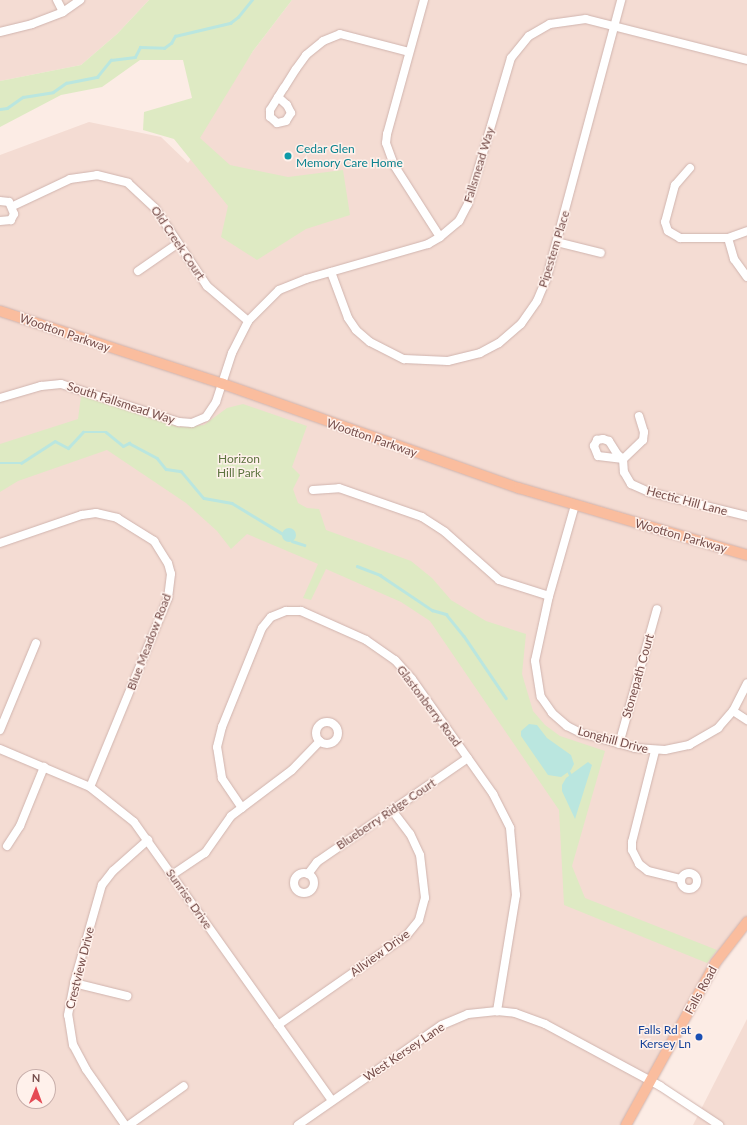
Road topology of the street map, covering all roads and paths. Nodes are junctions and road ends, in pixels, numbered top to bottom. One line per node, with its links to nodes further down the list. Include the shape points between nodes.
1 (57, 0): 5 (street)
2 (80, 0): 5 (street)
3 (424, 0): 8 (street)
4 (621, 0): 6 (street, Pipestem Place)
5 (63, 12): 7 (street, via 32,24)
6 (615, 25): 9 (street, Fallsmead Way); 16 (street, Fallsmead Way, via 586,19 563,20 550,24 520,45 506,71 468,204 459,221); 18 (street, Pipestem Place)
7 (0, 32)
8 (409, 52): 10 (street, via 340,34 323,41 306,55); 16 (street, via 386,143 394,165)
9 (747, 60)
10 (278, 97)
11 (690, 168): 17 (street, via 675,185 665,222 668,231 680,238)
12 (0, 201): 13 (street, via 7,201)
13 (13, 206): 14 (street, via 14,214 11,220); 19 (street, Old Creek Court, via 70,179 97,175 117,178 128,182 148,199)
14 (0, 221)
15 (747, 230): 17 (street)
16 (440, 237): 22 (street, Fallsmead Way, via 428,244)
17 (728, 238): 23 (street, via 734,259)
18 (557, 242): 20 (street); 22 (street, Pipestem Place, via 537,301 521,324 499,343 448,361 404,358 370,342 356,330 348,318)
19 (177, 244): 21 (street); 25 (street, Old Creek Court, via 207,286)
20 (601, 253)
21 (138, 270)
22 (331, 272): 25 (street, Fallsmead Way, via 279,290)
23 (747, 277)
24 (0, 311): 26 (main road, Wootton Parkway)
25 (248, 321): 26 (street, Fallsmead Way, via 232,353)
26 (223, 384): 27 (street, South Fallsmead Way, via 216,402 206,417 192,423 179,422 61,384 41,386); 30 (main road, Wootton Parkway, via 345,429)
27 (0, 398)
28 (639, 416): 31 (street, Hectic Hill Lane, via 644,432 642,440 623,458 624,472 631,484 649,492)
29 (313, 490): 34 (street, via 339,488 422,517 445,532 499,580)
30 (575, 505): 33 (main road, Wootton Parkway); 34 (street, Longhill Drive)
31 (747, 516)
32 (0, 543): 47 (street, Blue Meadow Road, via 82,515 96,513 117,518 154,541 168,563 168,598)
33 (747, 554)
34 (549, 596): 42 (street, Longhill Drive, via 534,661 541,697 552,713 567,726)
35 (657, 609): 42 (street, Stonepath Court)
36 (36, 643): 40 (street)
37 (747, 683): 38 (street, Longhill Drive)
38 (733, 711): 39 (street); 44 (street, Longhill Drive, via 709,735 689,745)
39 (747, 720)
40 (0, 730)
41 (320, 741): 48 (street, via 292,770)
42 (619, 744): 44 (street, Longhill Drive)
43 (0, 749): 46 (street, Sunrise Drive)
44 (655, 751): 54 (street, via 632,850 639,864 648,871)
45 (468, 758): 48 (street, Glastonberry Road, via 412,679 395,660 366,640 321,619 301,611 286,611 271,617 262,628 222,727 217,747 222,778); 49 (street, Blueberry Ridge Court); 58 (street, Glastonberry Road, via 504,811 514,846 515,912)
46 (44, 767): 47 (street, Sunrise Drive); 51 (street, via 20,826)
47 (90, 787): 50 (street, Sunrise Drive, via 124,812)
48 (242, 808): 53 (street, via 231,816 206,853)
49 (392, 810): 52 (street, Blueberry Ridge Court, via 317,862); 59 (street, Allview Drive, via 410,834 420,855 425,898 419,920 406,935)
50 (148, 840): 53 (street, Sunrise Drive); 56 (street, Crestview Drive, via 112,871 102,885)
51 (7, 846)
52 (308, 874)
53 (172, 875): 59 (street, Sunrise Drive)
54 (681, 879)
55 (747, 922): 60 (main road, Falls Road, via 716,962)
56 (74, 983): 57 (street); 63 (street, Crestview Drive, via 68,1015 73,1045 86,1069)
57 (127, 996)
58 (497, 1011): 60 (street, West Kersey Lane, via 515,1013 540,1022); 62 (street, West Kersey Lane, via 468,1014 442,1025)
59 (278, 1025): 62 (street, Sunrise Drive)
60 (649, 1082): 66 (main road, Falls Road); 67 (street, West Kersey Lane, via 660,1086)
61 (184, 1086): 64 (street)
62 (332, 1101): 65 (street, West Kersey Lane)
63 (125, 1125)
64 (129, 1125)
65 (298, 1125)
66 (626, 1125)
67 (719, 1125)

